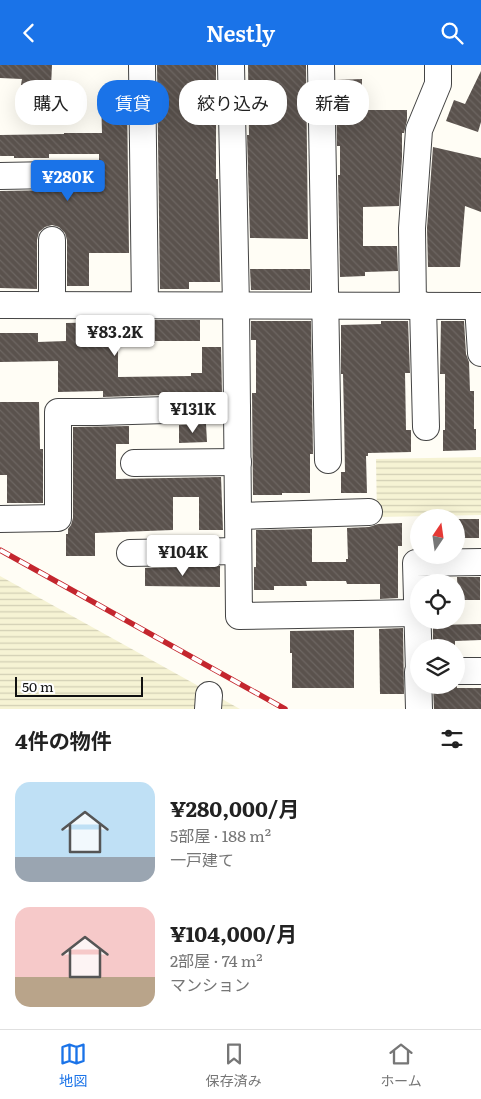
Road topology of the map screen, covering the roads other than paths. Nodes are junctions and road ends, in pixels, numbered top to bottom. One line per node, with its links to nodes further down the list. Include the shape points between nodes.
1 (142, 65): 10 (street)
2 (231, 65): 12 (street)
3 (320, 65): 13 (street)
4 (438, 65): 11 (street, via 438,84 419,130 412,228)
5 (54, 175): 6 (street)
6 (0, 176)
7 (52, 240): 9 (street)
8 (0, 305): 9 (street)
9 (52, 305): 10 (street)
10 (145, 305): 12 (street)
11 (418, 305): 13 (street); 14 (street); 17 (street)
12 (236, 306): 13 (street); 16 (street)
13 (325, 306): 18 (street)
14 (480, 306): 15 (street)
15 (481, 353)
16 (237, 407): 19 (street); 23 (street, via 58,412 58,518)
17 (426, 427)
18 (328, 460)
19 (238, 462): 20 (street); 22 (street)
20 (134, 463)
21 (369, 512): 22 (street)
22 (238, 516): 24 (street)
23 (0, 519)
24 (238, 551): 25 (street); 28 (street, via 239,616)
25 (130, 553)
26 (481, 562): 27 (street, via 416,563)
27 (416, 574)
28 (410, 613)
29 (465, 671): 30 (street)
30 (481, 671)
31 (419, 694): 32 (street)
32 (419, 709)

